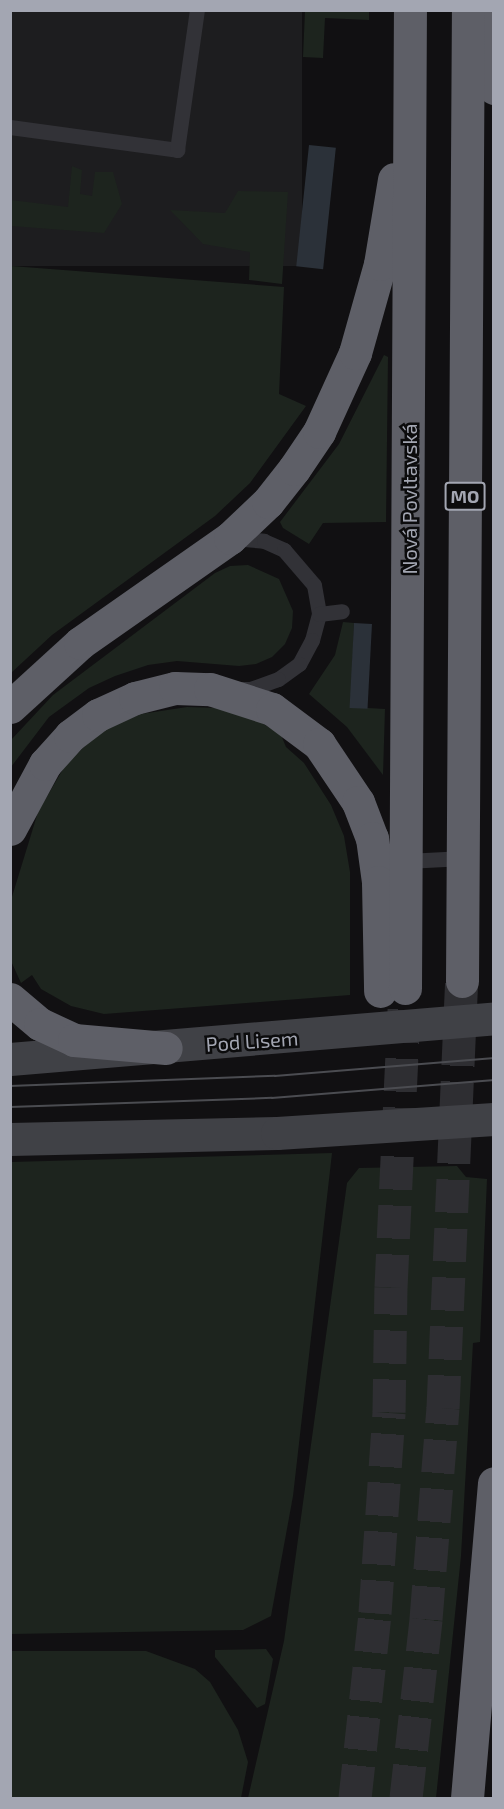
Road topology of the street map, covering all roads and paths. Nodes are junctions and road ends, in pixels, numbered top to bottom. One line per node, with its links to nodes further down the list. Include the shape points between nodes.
1 (196, 10): 7 (lane, via 177,150)
2 (410, 10): 5 (highway, Nová Povltavská)
3 (468, 10): 14 (highway, MO)
4 (481, 10): 6 (highway)
5 (410, 83): 8 (highway, via 380,264 351,363 319,432 294,469 268,502); 15 (highway, Nová Povltavská)
6 (494, 88)
7 (10, 127)
8 (230, 538): 10 (lane, via 264,542 284,550 314,585); 12 (highway, via 80,643)
9 (342, 611): 10 (lane)
10 (319, 614): 11 (lane, via 312,640 299,664 278,679 251,689)
11 (210, 689): 13 (highway, via 175,688 135,698 98,715 70,736 45,764); 15 (highway, Nová Povltavská, via 272,709 298,726 319,744 358,802 372,838 393,990)
12 (10, 706)
13 (10, 829)
14 (464, 858): 15 (lane); 16 (highway, MO)
15 (406, 861)
16 (462, 981)
17 (10, 999): 19 (highway, via 40,1024 74,1040)
18 (494, 1018): 19 (main road, Pod Lisem)
19 (166, 1048): 20 (main road, Pod Lisem)
20 (10, 1059)
21 (494, 1119): 22 (main road, via 277,1133)
22 (10, 1139)
23 (494, 1482): 24 (highway)
24 (468, 1798)

